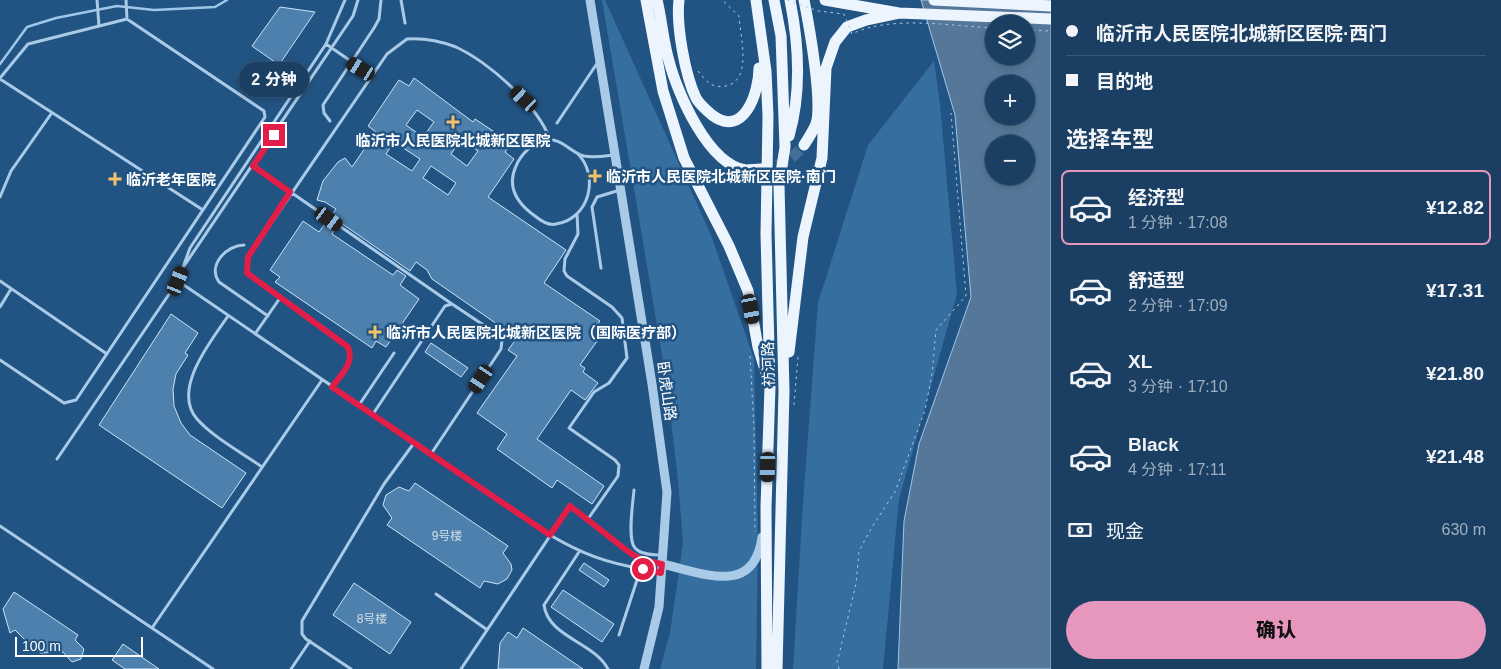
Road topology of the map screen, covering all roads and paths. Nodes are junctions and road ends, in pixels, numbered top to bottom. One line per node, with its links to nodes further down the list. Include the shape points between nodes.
1 (97, 0): 26 (lane)
2 (126, 0): 23 (lane)
3 (345, 0): 31 (lane)
4 (358, 0): 32 (lane, via 353,16)
5 (381, 0): 34 (lane, via 374,28)
6 (401, 0): 25 (lane)
7 (590, 0): 33 (street, 卧虎山路)
8 (646, 0): 72 (main road, via 663,91 684,158 730,246 748,291 758,346)
9 (657, 0): 48 (main road, via 669,60 687,110 702,135 731,163 744,170)
10 (679, 0): 22 (main road, via 680,36 696,98 717,118 733,121 744,114 754,100 759,81)
11 (722, 0): 35 (path, via 739,16 743,63 740,75 733,84 720,88 709,85)
12 (756, 0): 22 (main road, 祊河路)
13 (774, 0): 44 (main road, 祊河路, via 781,36)
14 (789, 0): 27 (path, bridge, via 818,11 844,14); 44 (main road, via 799,69 795,114)
15 (804, 0): 43 (main road, via 817,107 816,124)
16 (825, 0): 21 (main road)
17 (934, 0): 19 (main road)
18 (947, 0): 19 (main road)
19 (961, 2): 20 (main road)
20 (1051, 6)
21 (898, 13): 24 (main road); 27 (main road)
22 (759, 14): 72 (main road, 祊河路, via 768,116 766,234)
23 (127, 19): 26 (lane); 52 (lane, via 264,111 265,117)
24 (1051, 19)
25 (405, 24)
26 (99, 26): 37 (lane, via 28,44)
27 (849, 26): 28 (path, bridge, via 852,34 868,26 887,23); 73 (main road, via 835,42 826,68 822,158 803,237)
28 (985, 28)
29 (1035, 30): 30 (path)
30 (1051, 31)
31 (326, 44): 32 (lane); 55 (lane, via 190,248)
32 (331, 48): 34 (lane); 47 (lane)
33 (600, 60): 41 (lane); 46 (street, 卧虎山路)
34 (351, 63): 36 (lane); 40 (lane, via 323,105)
35 (696, 70)
36 (371, 75): 42 (lane, via 386,54 407,39 439,42 456,48 524,99 546,126); 50 (lane)
37 (0, 78): 39 (lane)
38 (951, 113): 102 (path, via 966,296 936,330 925,410 895,492 860,552 853,601 837,663)
39 (51, 114): 51 (lane, via 11,171); 52 (lane)
40 (330, 121)
41 (557, 123)
42 (550, 140): 45 (lane); 53 (lane, via 538,142 518,162 512,173 515,196 524,208 550,224 557,224)
43 (804, 145)
44 (785, 147): 73 (main road, 祊河路, via 779,185)
45 (577, 154): 46 (lane, via 589,157); 53 (lane, via 586,164 589,188 587,200)
46 (615, 155): 49 (street, 卧虎山路)
47 (253, 166): 50 (lane); 55 (lane)
48 (761, 169)
49 (621, 190): 56 (lane, via 597,198 592,207); 87 (street, 卧虎山路, via 667,492)
50 (290, 192): 60 (lane, via 248,257 246,266 252,278); 61 (lane)
51 (0, 197)
52 (203, 210): 68 (lane)
53 (576, 214): 82 (lane, via 578,234 565,259 564,271 622,318 627,358 609,383 594,392 568,428 619,465 618,476)
54 (244, 245): 64 (lane, via 228,249 214,268 214,275 219,282)
55 (184, 267): 58 (lane)
56 (601, 268)
57 (0, 281): 59 (lane)
58 (178, 281): 63 (lane); 78 (lane)
59 (12, 289): 62 (lane); 68 (lane)
60 (280, 298): 64 (lane); 71 (lane, via 348,347 352,354 350,360)
61 (452, 304): 75 (lane, via 439,313); 77 (lane, via 497,334 502,340 501,349)
62 (0, 307)
63 (228, 316): 65 (lane); 79 (lane, via 192,375 188,393 191,407 196,418 209,429)
64 (268, 316): 65 (lane)
65 (255, 334): 70 (lane)
66 (750, 350): 84 (path)
67 (394, 353): 74 (lane)
68 (107, 354): 69 (lane, via 72,403 64,403)
69 (0, 360)
70 (322, 380): 71 (lane); 79 (lane)
71 (332, 387): 74 (lane)
72 (770, 387): 81 (main road, 祊河路)
73 (784, 391): 101 (main road, 祊河路)
74 (359, 405): 75 (lane)
75 (373, 414): 76 (lane)
76 (414, 443): 77 (lane); 93 (lane, via 384,484 302,621 302,634)
77 (431, 454): 85 (lane)
78 (57, 459)
79 (262, 466): 90 (lane)
80 (634, 490): 87 (lane, via 631,538 635,548)
81 (766, 506): 87 (street, via 761,546 755,563 738,576 725,578); 100 (main road, 祊河路)
82 (588, 519): 85 (lane, via 570,506); 87 (lane, via 630,553 642,560)
83 (0, 526): 90 (lane)
84 (755, 534)
85 (550, 535): 86 (lane); 91 (lane)
86 (579, 552): 88 (lane); 98 (lane, via 544,605 545,614 552,624 601,659)
87 (662, 564): 88 (lane); 99 (street, 卧虎山路, via 658,607)
88 (643, 569): 92 (lane)
89 (436, 594): 91 (lane)
90 (152, 628): 94 (lane)
91 (486, 629): 97 (lane)
92 (619, 634)
93 (310, 641): 95 (lane); 96 (lane)
94 (213, 669)
95 (290, 669)
96 (351, 669)
97 (461, 669)
98 (608, 669)
99 (644, 669)
100 (767, 669)
101 (777, 669)
102 (839, 669)

